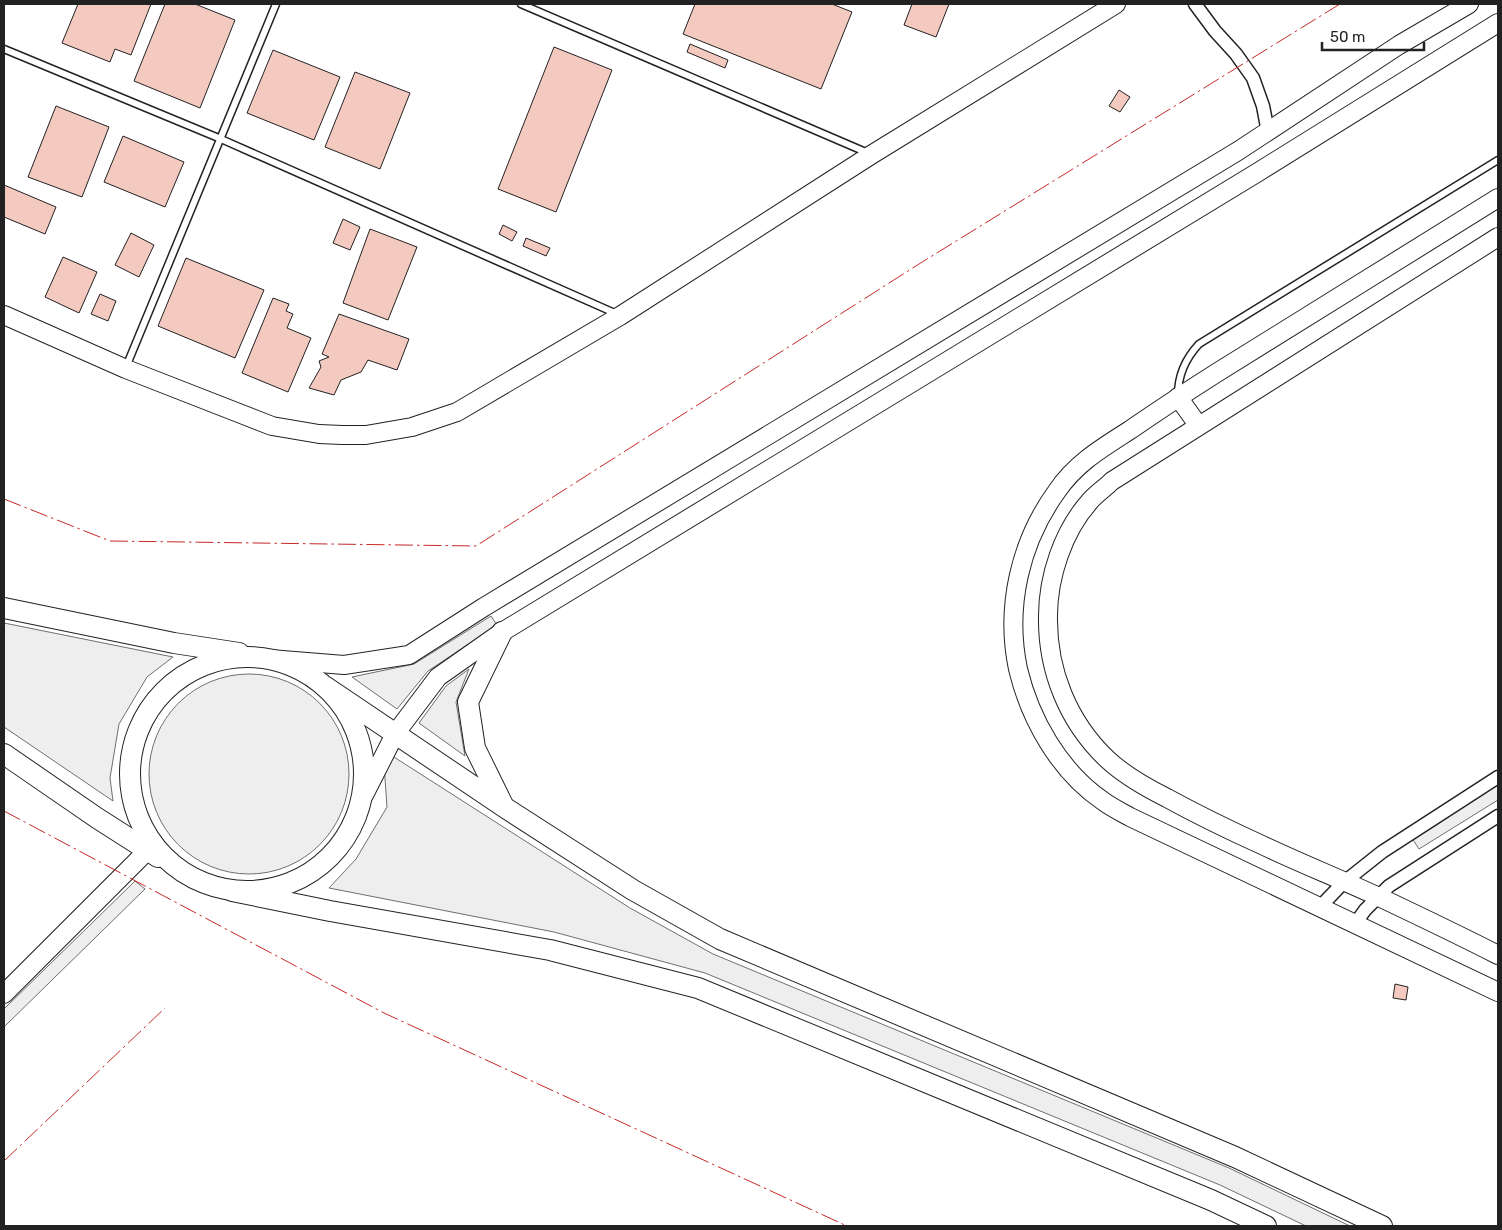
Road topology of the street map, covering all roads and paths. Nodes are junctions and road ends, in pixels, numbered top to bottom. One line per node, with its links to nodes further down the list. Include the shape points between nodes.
1 (276, 4): 9 (lane)
2 (520, 4): 11 (lane)
3 (1116, 4): 11 (street)
4 (1195, 4): 8 (street, via 1253,78)
5 (1468, 4): 8 (street, via 1399,45)
6 (1498, 23): 13 (street)
7 (4, 49): 9 (lane)
8 (1268, 132): 10 (street)
9 (220, 139): 17 (lane); 18 (lane)
10 (1238, 152): 13 (street); 23 (street, via 409,655 344,665)
11 (871, 155): 17 (street)
12 (1498, 160): 19 (lane, via 1199,344 1182,368)
13 (1254, 174): 22 (street)
14 (1498, 198): 19 (street)
15 (1498, 237): 20 (street)
16 (4, 315): 18 (street)
17 (620, 316): 18 (street, via 457,412 412,427 366,435 319,434 272,426)
18 (126, 369)
19 (1178, 397): 20 (street); 36 (street, via 1080,463 1057,490 1039,519 1025,551 1014,602 1015,654 1023,687 1035,720 1053,750 1101,800 1130,818)
20 (1198, 426): 33 (street, via 1112,481 1089,502 1073,525 1055,568 1048,605 1050,652 1060,689 1088,738 1129,777 1201,817)
21 (4, 608): 23 (main road)
22 (502, 632): 25 (street, via 438,677); 29 (main road, via 468,702 474,748)
23 (270, 659): 24 (main road, via 300,669); 32 (main road, via 230,658 192,670 160,695 138,729 130,768 134,808 152,843)
24 (326, 687): 25 (main road); 28 (main road, via 351,718 358,736 364,755)
25 (395, 734): 28 (street); 29 (main road)
26 (4, 754): 31 (main road)
27 (1498, 777): 33 (street, via 1382,852)
28 (364, 795): 34 (main road, via 352,829 324,863 302,878 268,890)
29 (504, 807): 42 (main road, via 633,890 720,939 1226,1153)
30 (1498, 816): 35 (street)
31 (148, 850): 32 (main road); 40 (street)
32 (181, 871): 34 (main road, via 205,884)
33 (1343, 882): 35 (street); 36 (street)
34 (232, 891): 41 (main road, via 550,950 698,988 1211,1200)
35 (1377, 896): 37 (street); 38 (street)
36 (1319, 908): 37 (street)
37 (1355, 924): 39 (street)
38 (1498, 954)
39 (1498, 992)
40 (4, 994)
41 (1266, 1226)
42 (1382, 1226)

